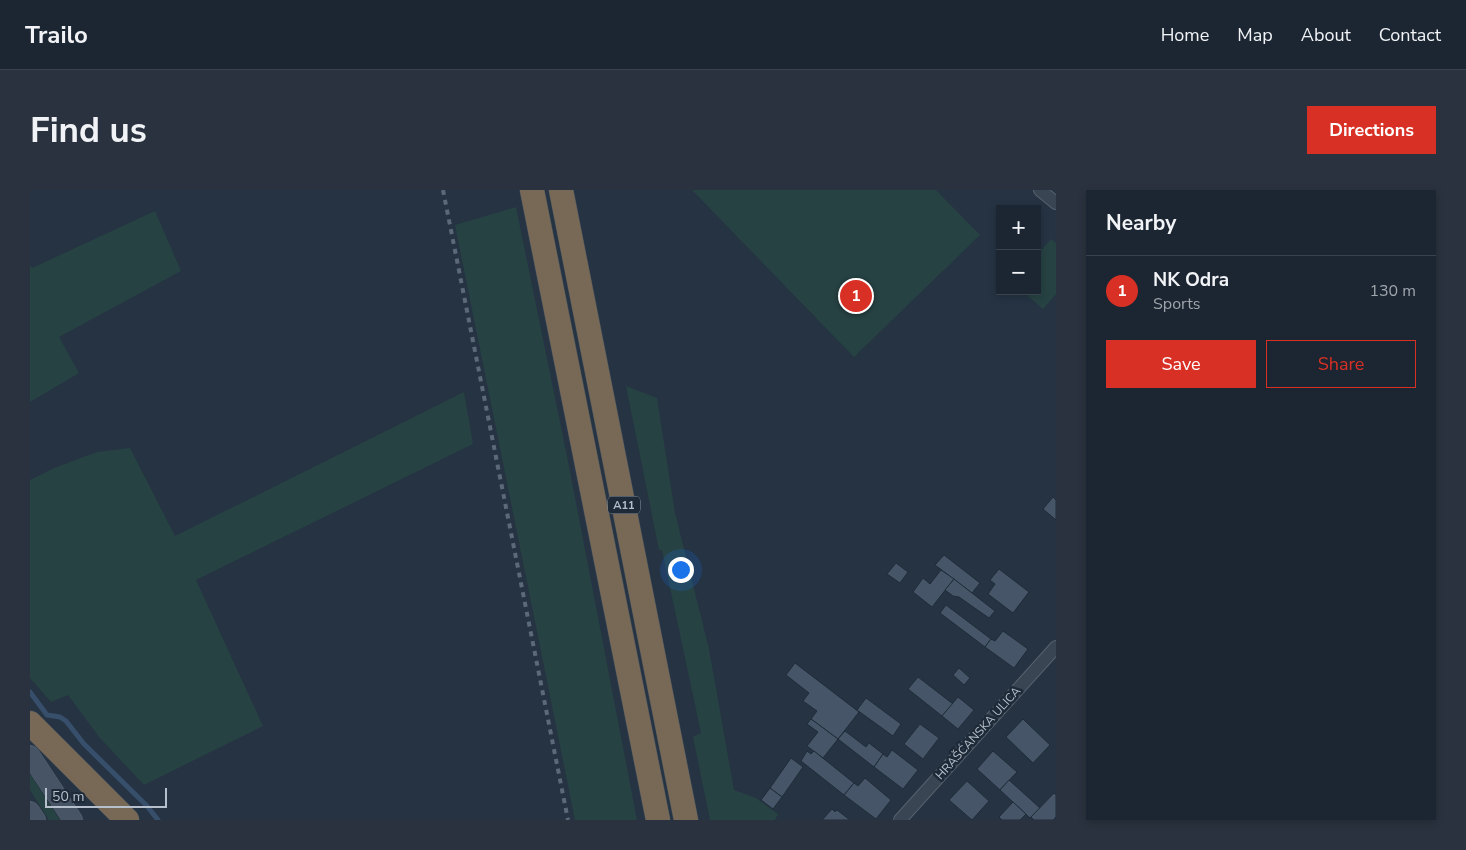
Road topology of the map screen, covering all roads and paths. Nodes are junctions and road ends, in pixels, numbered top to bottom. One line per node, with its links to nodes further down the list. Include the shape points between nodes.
1 (532, 190): 12 (highway, A11)
2 (561, 190): 13 (highway, A11)
3 (1040, 190): 4 (street)
4 (1056, 203)
5 (1056, 647): 14 (street, HRAŠĆANSKA ULICA)
6 (30, 723): 11 (highway)
7 (30, 755): 10 (main road)
8 (30, 811): 9 (main road)
9 (36, 820)
10 (73, 820)
11 (127, 820)
12 (658, 820)
13 (686, 820)
14 (900, 820)

